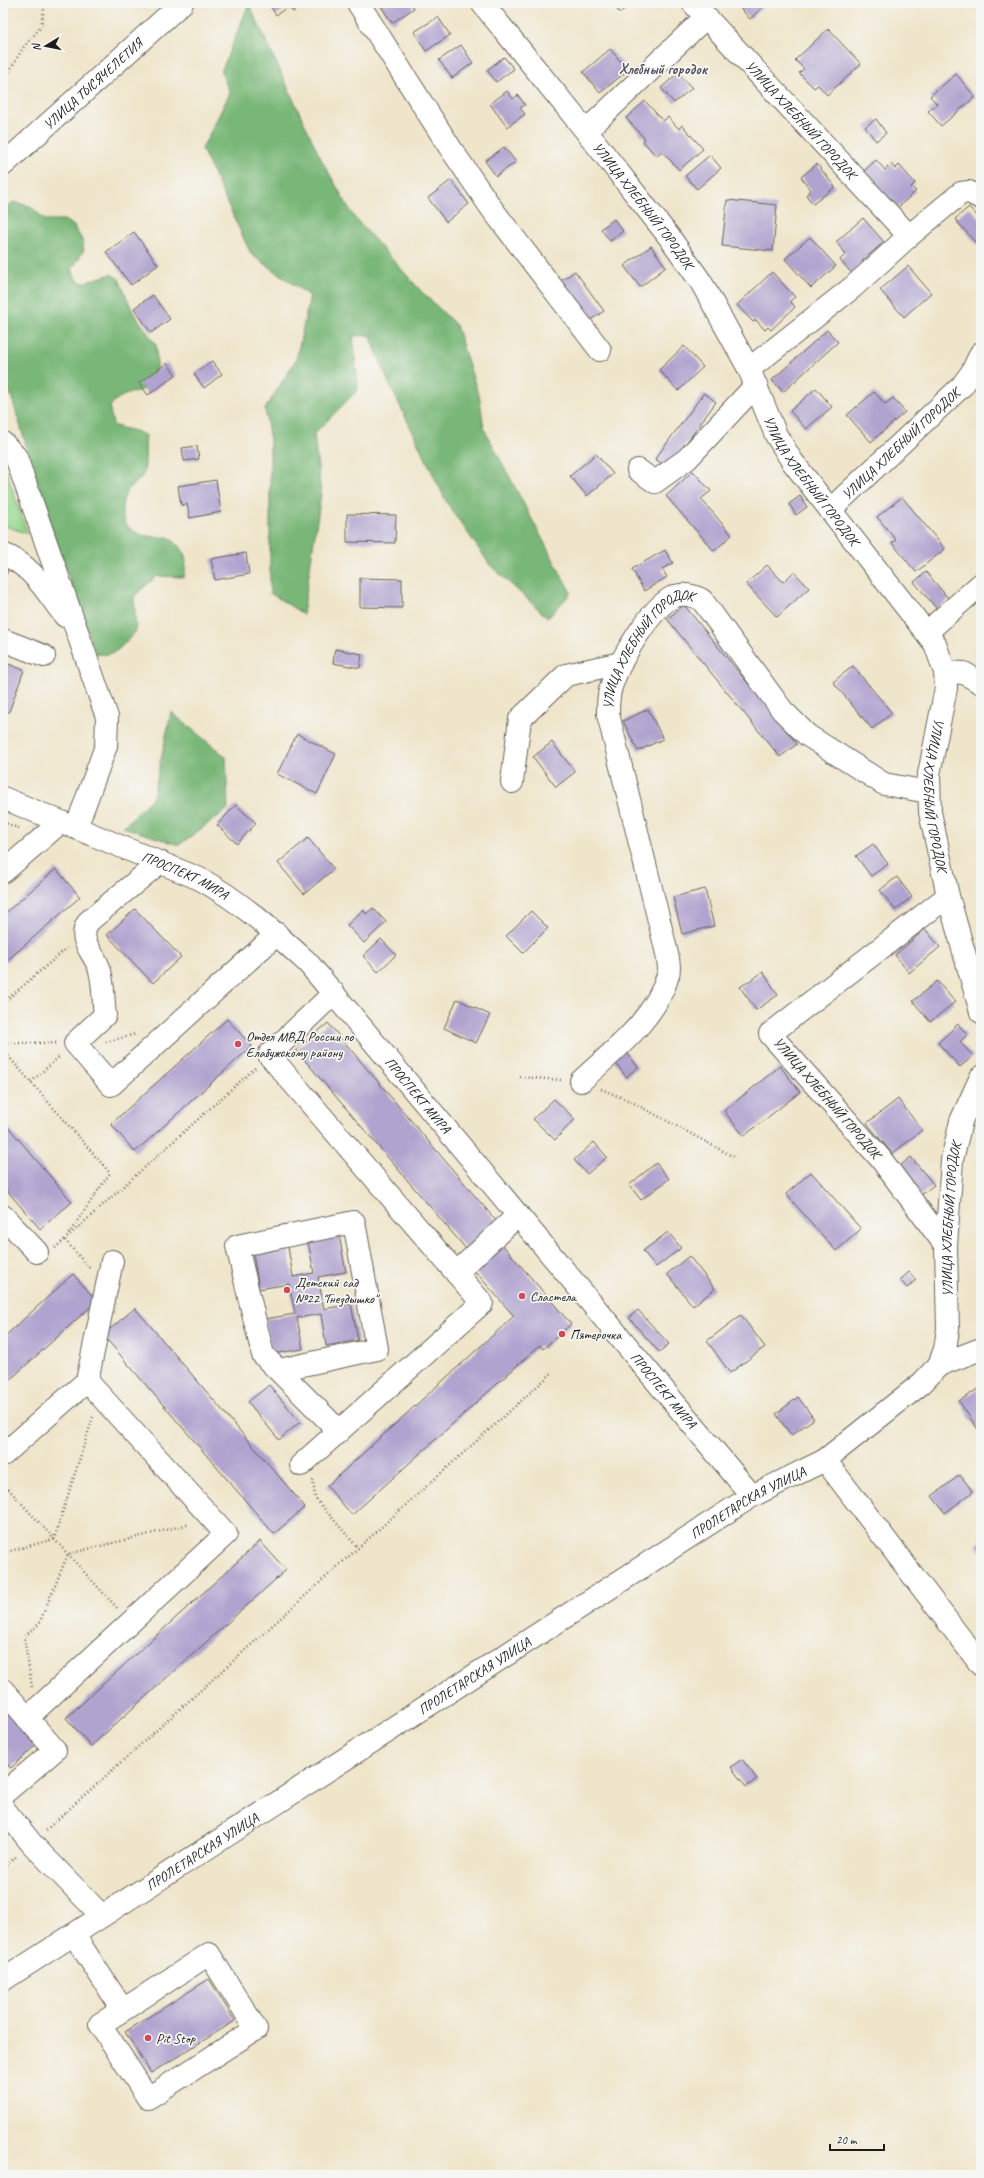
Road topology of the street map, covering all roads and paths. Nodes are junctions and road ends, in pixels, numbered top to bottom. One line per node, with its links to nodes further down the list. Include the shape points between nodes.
1 (45, 3): 6 (path, via 41,27 23,48)
2 (182, 3): 8 (street, УЛИЦА ТЫСЯЧЕЛЕТИЯ)
3 (358, 3): 11 (street, via 450,149 492,209)
4 (482, 3): 7 (street, УЛИЦА ХЛЕБНЫЙ ГОРОДОК)
5 (699, 10): 7 (street); 10 (street, УЛИЦА ХЛЕБНЫЙ ГОРОДОК)
6 (3, 82)
7 (586, 131): 13 (street, УЛИЦА ХЛЕБНЫЙ ГОРОДОК, via 701,282)
8 (3, 165)
9 (981, 198): 10 (street, via 969,192 961,193)
10 (909, 236): 13 (street)
11 (600, 350)
12 (981, 353): 16 (street, УЛИЦА ХЛЕБНЫЙ ГОРОДОК, via 962,386)
13 (753, 377): 15 (street, via 687,459 656,482); 16 (street, УЛИЦА ХЛЕБНЫЙ ГОРОДОК, via 776,435 792,461)
14 (3, 443): 20 (street, via 16,457)
15 (638, 470)
16 (830, 510): 19 (street, УЛИЦА ХЛЕБНЫЙ ГОРОДОК)
17 (3, 554): 20 (street, via 33,574)
18 (981, 584): 19 (street)
19 (927, 632): 24 (street, УЛИЦА ХЛЕБНЫЙ ГОРОДОК, via 938,650)
20 (78, 633): 30 (street, via 104,706 108,726 106,746)
21 (3, 640): 22 (street)
22 (44, 656)
23 (621, 663): 26 (street, via 566,675 520,719); 27 (street, УЛИЦА ХЛЕБНЫЙ ГОРОДОК, via 644,624 668,601 675,596 693,595 702,600 782,710 807,735 884,784); 47 (street, УЛИЦА ХЛЕБНЫЙ ГОРОДОК, via 611,685 608,714 664,941 669,973 658,1001 628,1037)
24 (944, 672): 25 (street, via 964,672); 27 (street, УЛИЦА ХЛЕБНЫЙ ГОРОДОК, via 944,702 929,774)
25 (981, 683)
26 (512, 782)
27 (928, 792): 34 (street, УЛИЦА ХЛЕБНЫЙ ГОРОДОК, via 933,831)
28 (3, 798): 30 (street, ПРОСПЕКТ МИРА)
29 (3, 822): 31 (path)
30 (68, 825): 32 (street, ПРОСПЕКТ МИРА); 33 (street)
31 (23, 830)
32 (160, 862): 35 (street, ПРОСПЕКТ МИРА, via 228,894); 36 (street, via 88,921)
33 (3, 872)
34 (948, 896): 39 (street, УЛИЦА ХЛЕБНЫЙ ГОРОДОК); 53 (street, УЛИЦА ХЛЕБНЫЙ ГОРОДОК, via 770,1034 880,1158)
35 (277, 934): 37 (street, ПРОСПЕКТ МИРА, via 308,963); 42 (street, via 111,1085)
36 (83, 935): 38 (path); 42 (street, via 100,971 105,1015)
37 (334, 993): 44 (street); 50 (street, ПРОСПЕКТ МИРА)
38 (3, 1003)
39 (981, 1012)
40 (140, 1033): 42 (path)
41 (3, 1042): 42 (path)
42 (77, 1046): 48 (path)
43 (3, 1050): 48 (path)
44 (269, 1056): 52 (path); 56 (street)
45 (520, 1077): 47 (path)
46 (981, 1078): 53 (street, УЛИЦА ХЛЕБНЫЙ ГОРОДОК, via 966,1106 955,1141)
47 (581, 1081): 49 (path, via 630,1101)
48 (31, 1082): 52 (path, via 110,1172)
49 (734, 1157)
50 (518, 1215): 56 (street); 68 (street, ПРОСПЕКТ МИРА)
51 (3, 1216): 54 (street)
52 (64, 1241): 54 (path, via 43,1258); 57 (path)
53 (946, 1246): 59 (street, УЛИЦА ХЛЕБНЫЙ ГОРОДОК, via 948,1329)
54 (37, 1252)
55 (112, 1261): 57 (street)
56 (456, 1273): 63 (street, via 482,1303)
57 (107, 1287): 62 (street)
58 (981, 1349): 59 (street)
59 (939, 1365): 65 (street, ПРОЛЕТАРСКАЯ УЛИЦА, via 922,1383)
60 (278, 1370): 60 (street, via 377,1349 354,1222 237,1246 263,1355); 63 (street)
61 (553, 1372): 71 (path)
62 (93, 1388): 64 (street); 69 (street); 70 (path)
63 (339, 1431): 66 (street)
64 (3, 1455)
65 (825, 1460): 68 (street, ПРОЛЕТАРСКАЯ УЛИЦА); 75 (street)
66 (301, 1465): 71 (path, via 314,1482 315,1498)
67 (3, 1483): 70 (path)
68 (752, 1496): 82 (street, ПРОЛЕТАРСКАЯ УЛИЦА)
69 (212, 1518): 73 (path); 74 (street, via 226,1534)
70 (54, 1539): 72 (path); 73 (path)
71 (358, 1548): 80 (path)
72 (3, 1553)
73 (68, 1554): 74 (path); 77 (path, via 40,1624 24,1637)
74 (130, 1623): 77 (street)
75 (978, 1656)
76 (3, 1690): 77 (street)
77 (32, 1714): 78 (street, via 55,1750)
78 (3, 1794)
79 (3, 1808): 80 (street)
80 (32, 1844): 81 (path); 82 (street)
81 (3, 1868)
82 (102, 1916): 83 (street, ПРОЛЕТАРСКАЯ УЛИЦА)
83 (74, 1935): 84 (street, ПРОЛЕТАРСКАЯ УЛИЦА); 85 (street)
84 (3, 1980)
85 (123, 2010): 85 (street, via 209,1954 256,2029 148,2098 100,2024)

